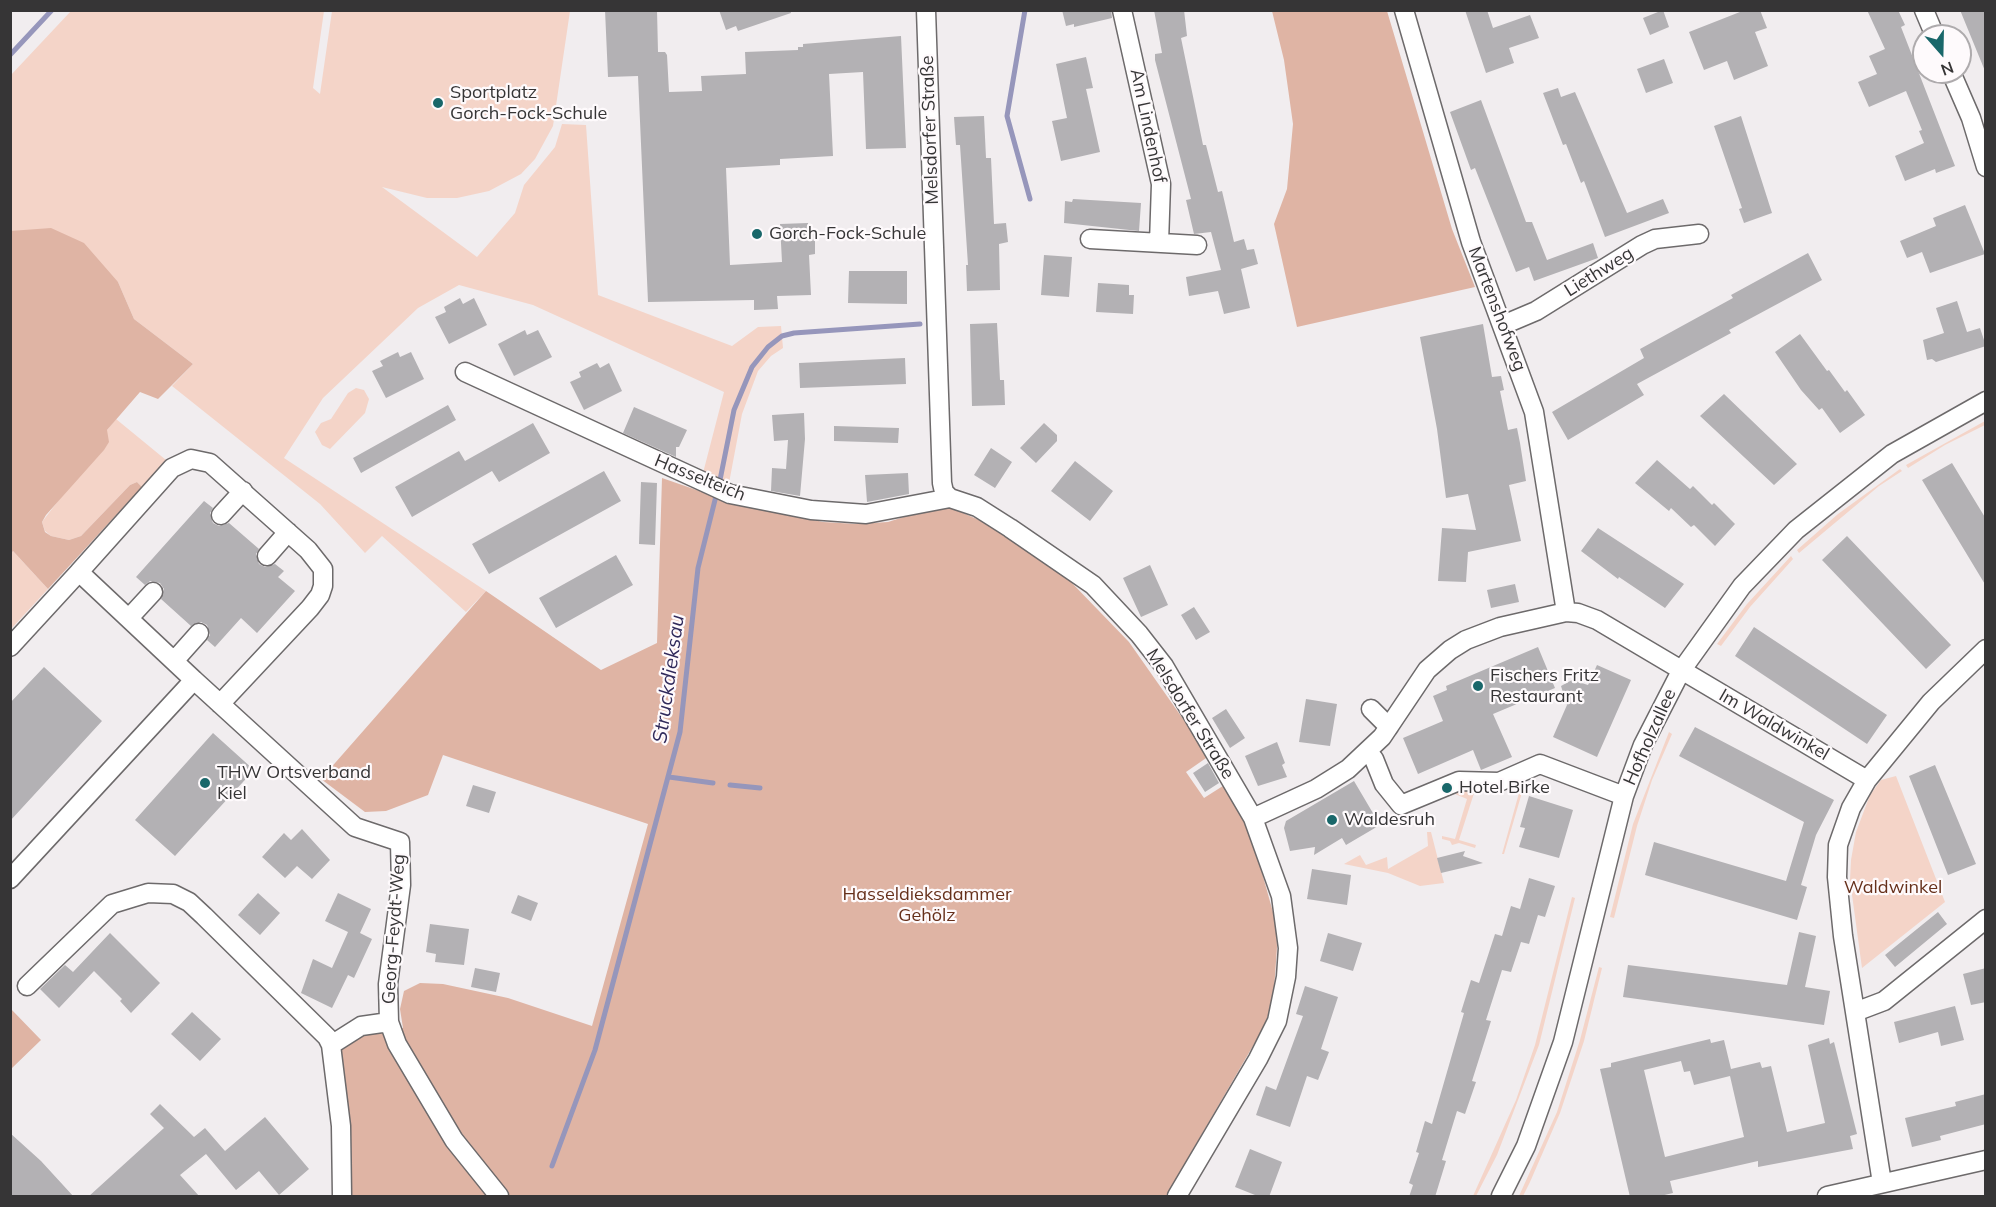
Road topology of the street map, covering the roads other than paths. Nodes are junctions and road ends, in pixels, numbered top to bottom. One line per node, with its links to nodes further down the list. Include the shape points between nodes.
1 (926, 10): 16 (street, Melsdorfer Straße, via 942,483)
2 (1122, 10): 10 (street, Am Lindenhof, via 1161,184)
3 (1404, 10): 12 (street, Martenshofweg, via 1471,242)
4 (1924, 10): 5 (street)
5 (1930, 24)
6 (1956, 84): 7 (street)
7 (1986, 167)
8 (1699, 234): 12 (street, Liethweg, via 1655,239 1642,245 1536,311)
9 (1090, 239): 10 (street)
10 (1159, 243): 11 (street)
11 (1197, 245)
12 (1503, 325): 22 (street, Martenshofweg, via 1534,412)
13 (465, 372): 16 (street, Hasselteich, via 730,494 790,507 866,514)
14 (1986, 401): 28 (street, Hofholzallee, via 1892,454 1796,530 1742,586)
15 (243, 491): 17 (street); 18 (street); 20 (street, via 210,463 201,459 181,462)
16 (950, 498): 36 (street, Melsdorfer Straße, via 977,507 1010,528 1093,585 1113,606 1164,666)
17 (221, 515)
18 (288, 532): 19 (street); 30 (street, via 320,563 323,586 310,608)
19 (267, 556)
20 (79, 572): 23 (street); 25 (street)
21 (153, 592): 23 (street)
22 (1566, 612): 28 (street, via 1597,620); 32 (street, via 1500,627 1450,650 1427,670)
23 (129, 618): 27 (street)
24 (199, 633): 27 (street)
25 (10, 647)
26 (1986, 649): 34 (street, via 1931,702)
27 (174, 661): 29 (street)
28 (1681, 671): 34 (street, Im Waldwinkel); 35 (street, Hofholzallee, via 1643,745)
29 (194, 680): 30 (street); 37 (street)
30 (220, 704): 41 (street, Georg-Feydt-Weg, via 355,827 400,842 402,885 388,984)
31 (1371, 709): 32 (street)
32 (1389, 728): 33 (street)
33 (1371, 748): 35 (street, via 1384,784 1404,806 1459,781 1499,782 1540,764); 36 (street, via 1332,781)
34 (1867, 780): 40 (street, via 1844,826 1837,860)
35 (1624, 796): 48 (street, Hofholzallee, via 1563,1042 1526,1146)
36 (1253, 818): 47 (street, Melsdorfer Straße, via 1287,922 1287,977 1281,1006 1258,1059)
37 (10, 879)
38 (1986, 919): 40 (street, via 1884,1001)
39 (27, 986): 42 (street, via 112,904 148,893 173,894 204,916)
40 (1855, 1012): 44 (street)
41 (389, 1022): 42 (street, via 361,1026); 46 (street, Georg-Feydt-Weg, via 454,1140)
42 (331, 1045): 45 (street, via 341,1126)
43 (1986, 1160): 44 (street)
44 (1882, 1183): 49 (street)
45 (342, 1197)
46 (499, 1197)
47 (1177, 1197)
48 (1501, 1197)
49 (1827, 1197)

